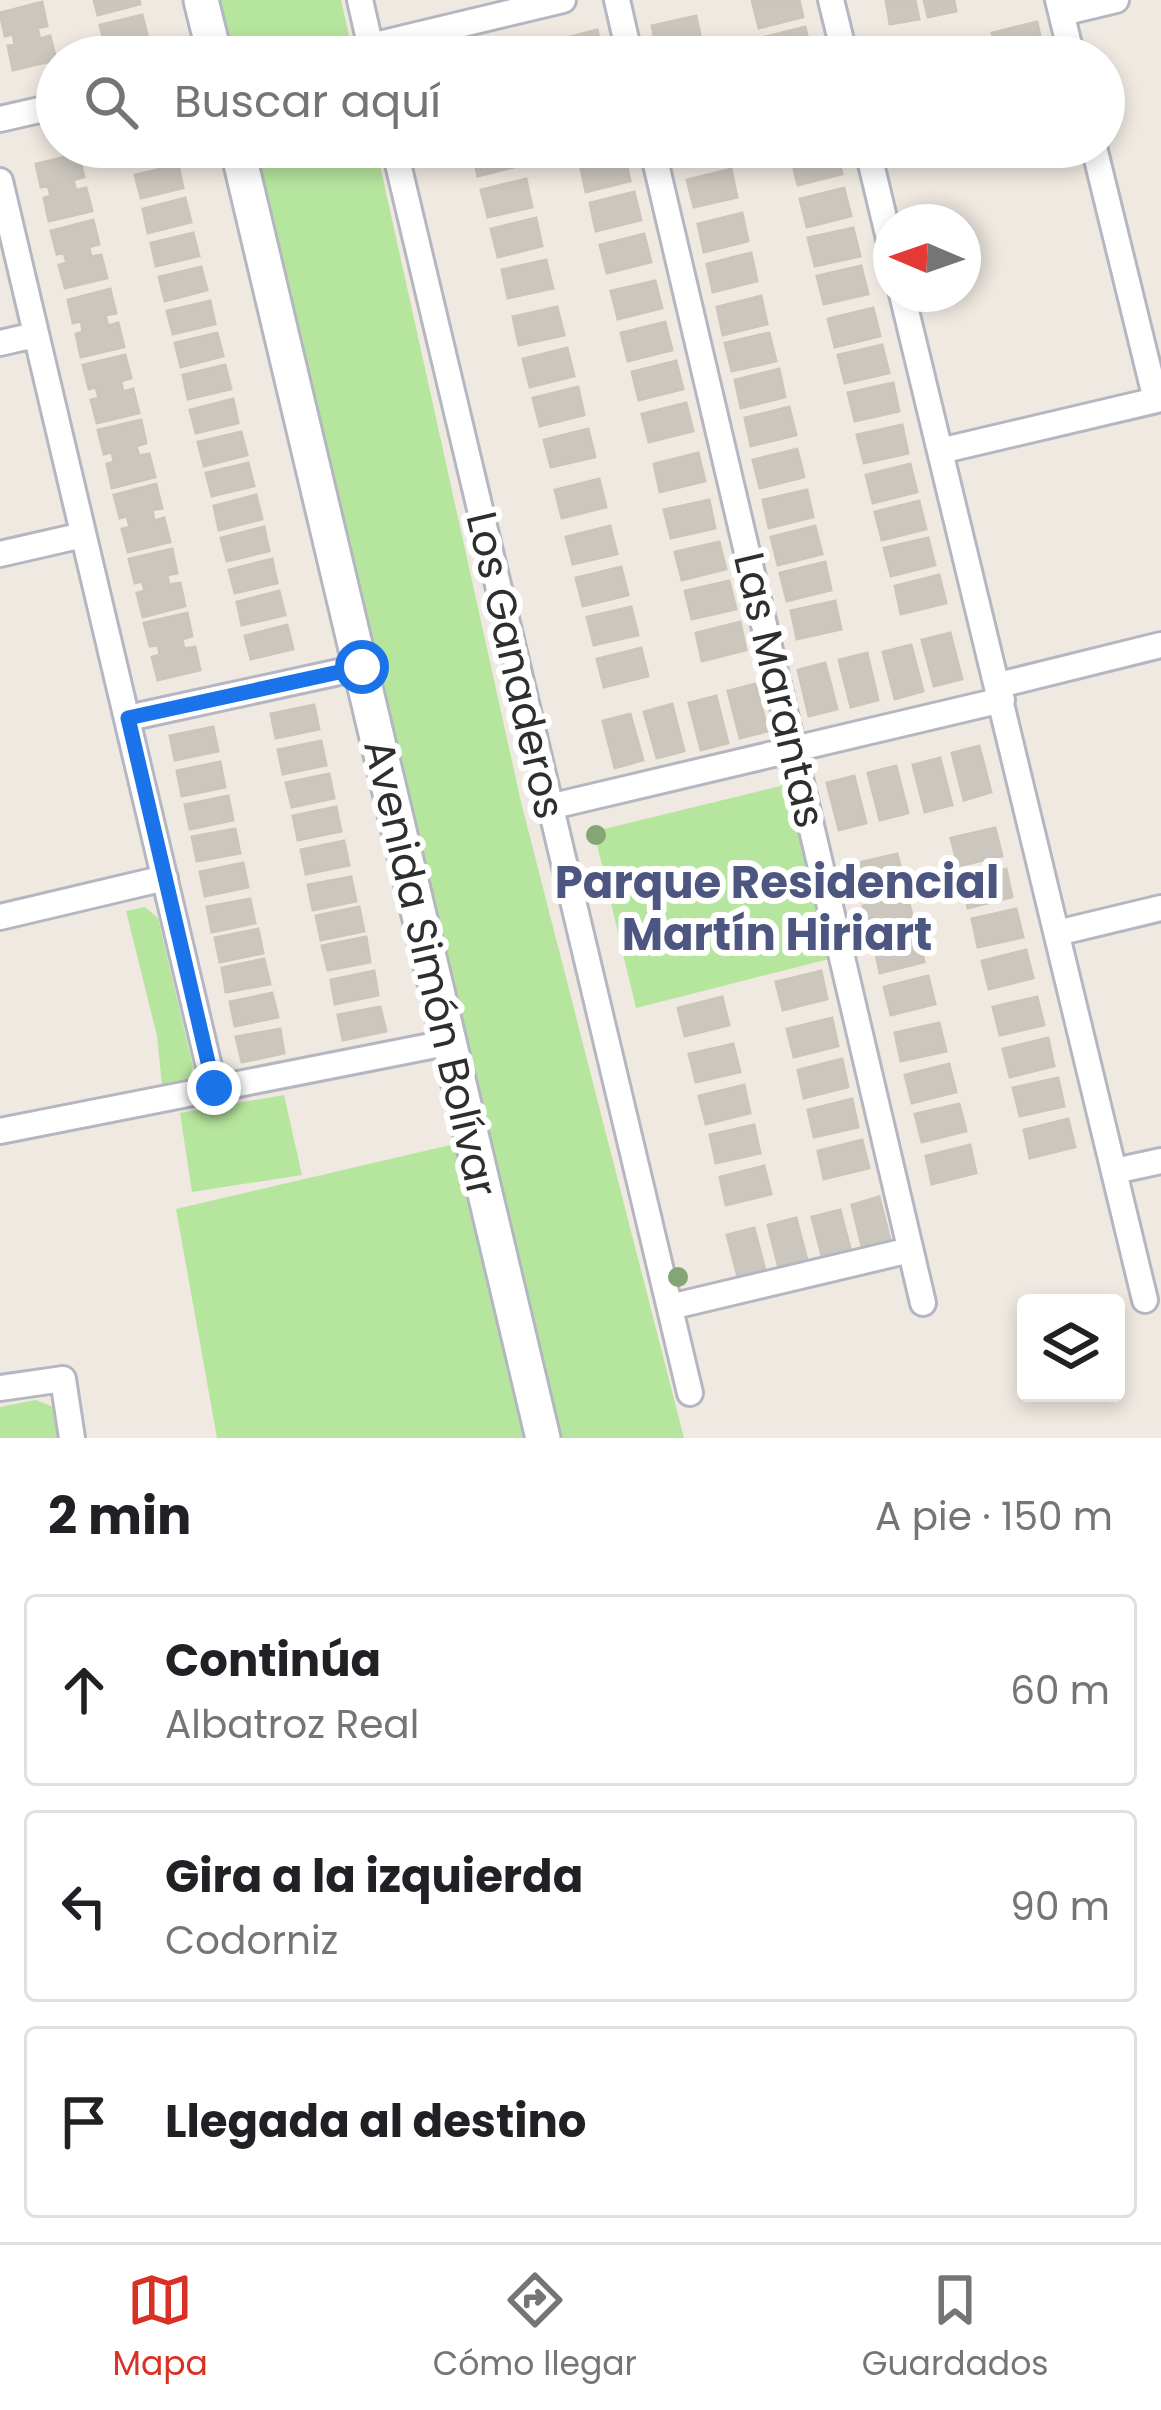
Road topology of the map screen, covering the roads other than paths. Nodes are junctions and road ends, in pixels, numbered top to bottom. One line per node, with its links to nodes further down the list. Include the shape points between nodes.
1 (201, 0): 8 (street)
2 (360, 0): 9 (street)
3 (563, 0): 10 (street)
4 (617, 0): 11 (street)
5 (831, 0): 12 (street)
6 (1116, 0): 7 (street)
7 (1060, 6): 13 (street)
8 (210, 36)
9 (368, 36)
10 (428, 36)
11 (625, 36)
12 (840, 36)
13 (1067, 36)
14 (36, 111): 15 (street)
15 (0, 119)
16 (242, 168): 31 (street, Avenida Simón Bolívar)
17 (399, 168): 35 (street, Los Ganaderos)
18 (657, 168): 34 (street, Las Marantas)
19 (872, 168): 22 (street)
20 (1099, 168): 26 (street)
21 (0, 181): 24 (street)
22 (881, 204)
23 (906, 312): 27 (street)
24 (35, 334): 25 (street); 28 (street)
25 (0, 343)
26 (1159, 399): 27 (street)
27 (940, 451): 32 (street)
28 (83, 535): 29 (street); 33 (street)
29 (0, 554)
30 (1161, 645): 32 (street)
31 (362, 667): 33 (street); 40 (street, Avenida Simón Bolívar)
32 (1001, 692): 34 (street); 39 (street)
33 (128, 718): 36 (street)
34 (794, 746): 35 (street); 45 (street, Las Marantas)
35 (549, 808): 48 (street, Los Ganaderos)
36 (165, 878): 38 (street); 41 (street)
37 (1161, 908): 39 (street)
38 (0, 917)
39 (1058, 933): 44 (street)
40 (446, 1043): 41 (street); 52 (street, Avenida Simón Bolívar)
41 (214, 1088): 42 (street)
42 (0, 1131)
43 (1161, 1161): 44 (street)
44 (1115, 1171): 46 (street)
45 (910, 1250): 47 (street, Las Marantas); 48 (street)
46 (1145, 1300)
47 (923, 1303)
48 (670, 1307): 50 (street, Los Ganaderos)
49 (0, 1388): 51 (street, via 63,1379)
50 (690, 1393)
51 (72, 1438)
52 (543, 1438)

